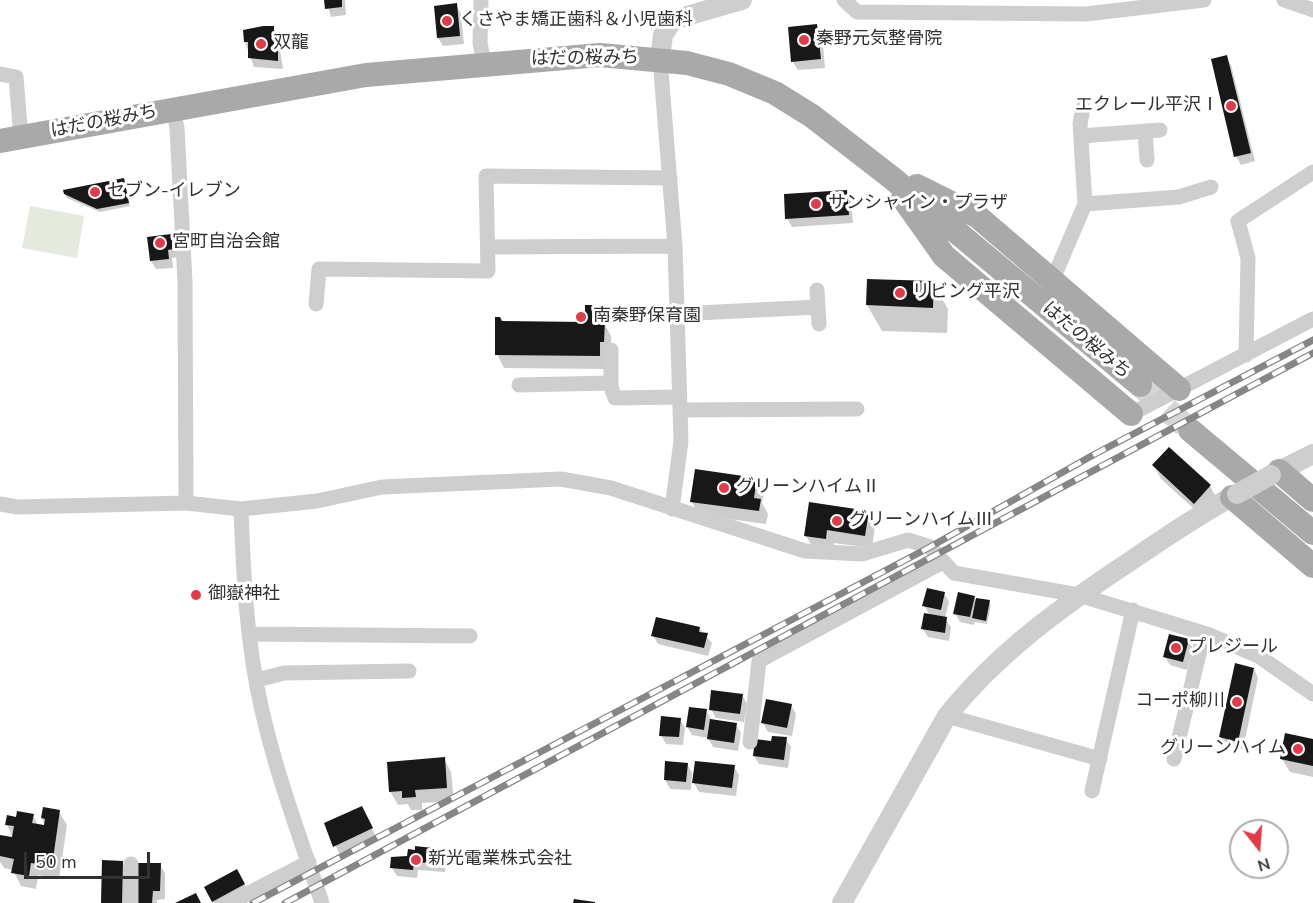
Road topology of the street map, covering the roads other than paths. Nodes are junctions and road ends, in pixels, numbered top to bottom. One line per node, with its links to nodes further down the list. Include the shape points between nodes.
1 (481, 0): 8 (street, via 480,43)
2 (742, 0): 7 (street, via 673,20 663,35)
3 (844, 0): 4 (street, via 857,12 1086,14)
4 (1204, 0)
5 (1284, 0): 6 (street)
6 (1313, 10)
7 (660, 59): 8 (main road, はだの桜みち, via 600,55); 16 (street); 17 (main road, はだの桜みち, via 729,75 775,93 812,116)
8 (484, 63): 11 (main road, はだの桜みち, via 366,75)
9 (0, 75): 13 (street, via 16,76)
10 (1083, 108): 12 (street)
11 (173, 109): 13 (main road, はだの桜みち); 43 (street, via 185,282)
12 (1081, 136): 14 (street, via 1152,130); 19 (street)
13 (10, 139)
14 (1147, 160)
15 (1313, 172): 30 (street, via 1238,221 1248,258)
16 (670, 178): 20 (street); 21 (street, via 486,176)
17 (892, 178): 22 (main road, via 977,216); 32 (main road, はだの桜みち); 37 (main road, via 944,256)
18 (1211, 187): 19 (street, via 1179,197)
19 (1085, 204): 22 (street)
20 (675, 246): 21 (street); 26 (street)
21 (489, 247): 24 (street, via 488,271 319,268)
22 (1053, 279): 33 (main road)
23 (817, 290): 25 (street)
24 (316, 304)
25 (818, 307): 26 (street, via 752,303); 28 (street)
26 (677, 314): 35 (street)
27 (1313, 319): 30 (street)
28 (819, 324)
29 (611, 350): 31 (street)
30 (1246, 355): 33 (street)
31 (611, 383): 34 (street); 35 (street, via 615,398)
32 (1140, 385)
33 (1179, 389): 37 (street)
34 (530, 390)
35 (679, 404): 36 (street, via 775,417); 46 (street, via 681,441)
36 (857, 409)
37 (1131, 414)
38 (1190, 430): 47 (main road)
39 (1313, 454): 40 (street)
40 (1275, 473): 41 (street, bridge); 42 (main road)
41 (1235, 495): 49 (main road); 50 (street)
42 (1313, 500)
43 (186, 503): 44 (street, via 17,507); 45 (street)
44 (0, 504)
45 (241, 509): 46 (street, via 317,501 382,487 561,479 611,488); 53 (street)
46 (672, 509): 48 (street, via 806,551 862,554 908,540 930,547)
47 (1313, 533)
48 (943, 562): 50 (street, via 954,573); 59 (street, via 759,661)
49 (1313, 566)
50 (1079, 595): 51 (street); 58 (street, via 1000,656)
51 (1133, 610): 52 (street); 60 (street)
52 (1204, 633): 57 (street, via 1260,657); 61 (street)
53 (249, 634): 54 (street, via 334,627 417,628); 56 (street)
54 (470, 636)
55 (409, 671): 56 (street, via 374,679 284,673)
56 (256, 680): 63 (street, via 273,753)
57 (1313, 694)
58 (947, 716): 60 (street); 68 (street)
59 (750, 742)
60 (1100, 759): 62 (street)
61 (1174, 759)
62 (1092, 791)
63 (309, 862): 66 (street); 67 (street)
64 (131, 864): 65 (street)
65 (131, 903)
66 (230, 903)
67 (322, 903)
68 (842, 903)

